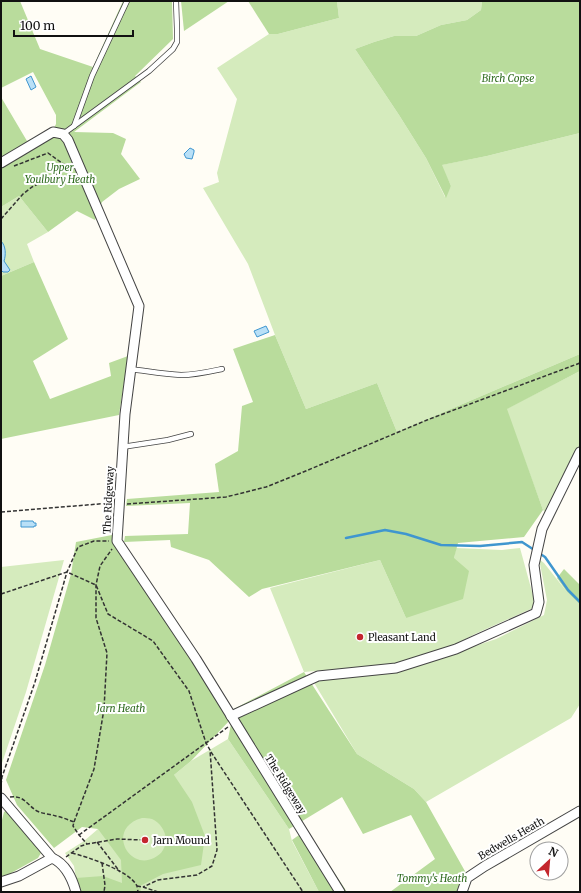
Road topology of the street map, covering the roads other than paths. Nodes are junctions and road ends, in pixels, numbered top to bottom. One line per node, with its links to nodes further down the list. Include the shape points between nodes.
1 (127, 1): 3 (lane, via 92,76)
2 (176, 1): 3 (lane, via 177,29 173,49 149,71)
3 (74, 126): 4 (lane)
4 (63, 134): 5 (street, via 53,132); 6 (street, The Ridgeway, via 68,140 139,306)
5 (5, 165)
6 (130, 368): 7 (lane, via 182,375); 9 (street, The Ridgeway)
7 (222, 369)
8 (191, 434): 9 (lane)
9 (122, 447): 11 (street, The Ridgeway, via 117,541)
10 (580, 452): 11 (street, via 542,529 534,565 539,602 536,613 456,649 396,668 318,676)
11 (233, 719): 17 (street, The Ridgeway)
12 (2, 801): 14 (street)
13 (580, 811): 18 (street, Bedwells Heath, via 467,878)
14 (56, 859): 15 (street); 16 (street, via 72,878)
15 (1, 882)
16 (76, 892)
17 (340, 892)
18 (462, 892)

